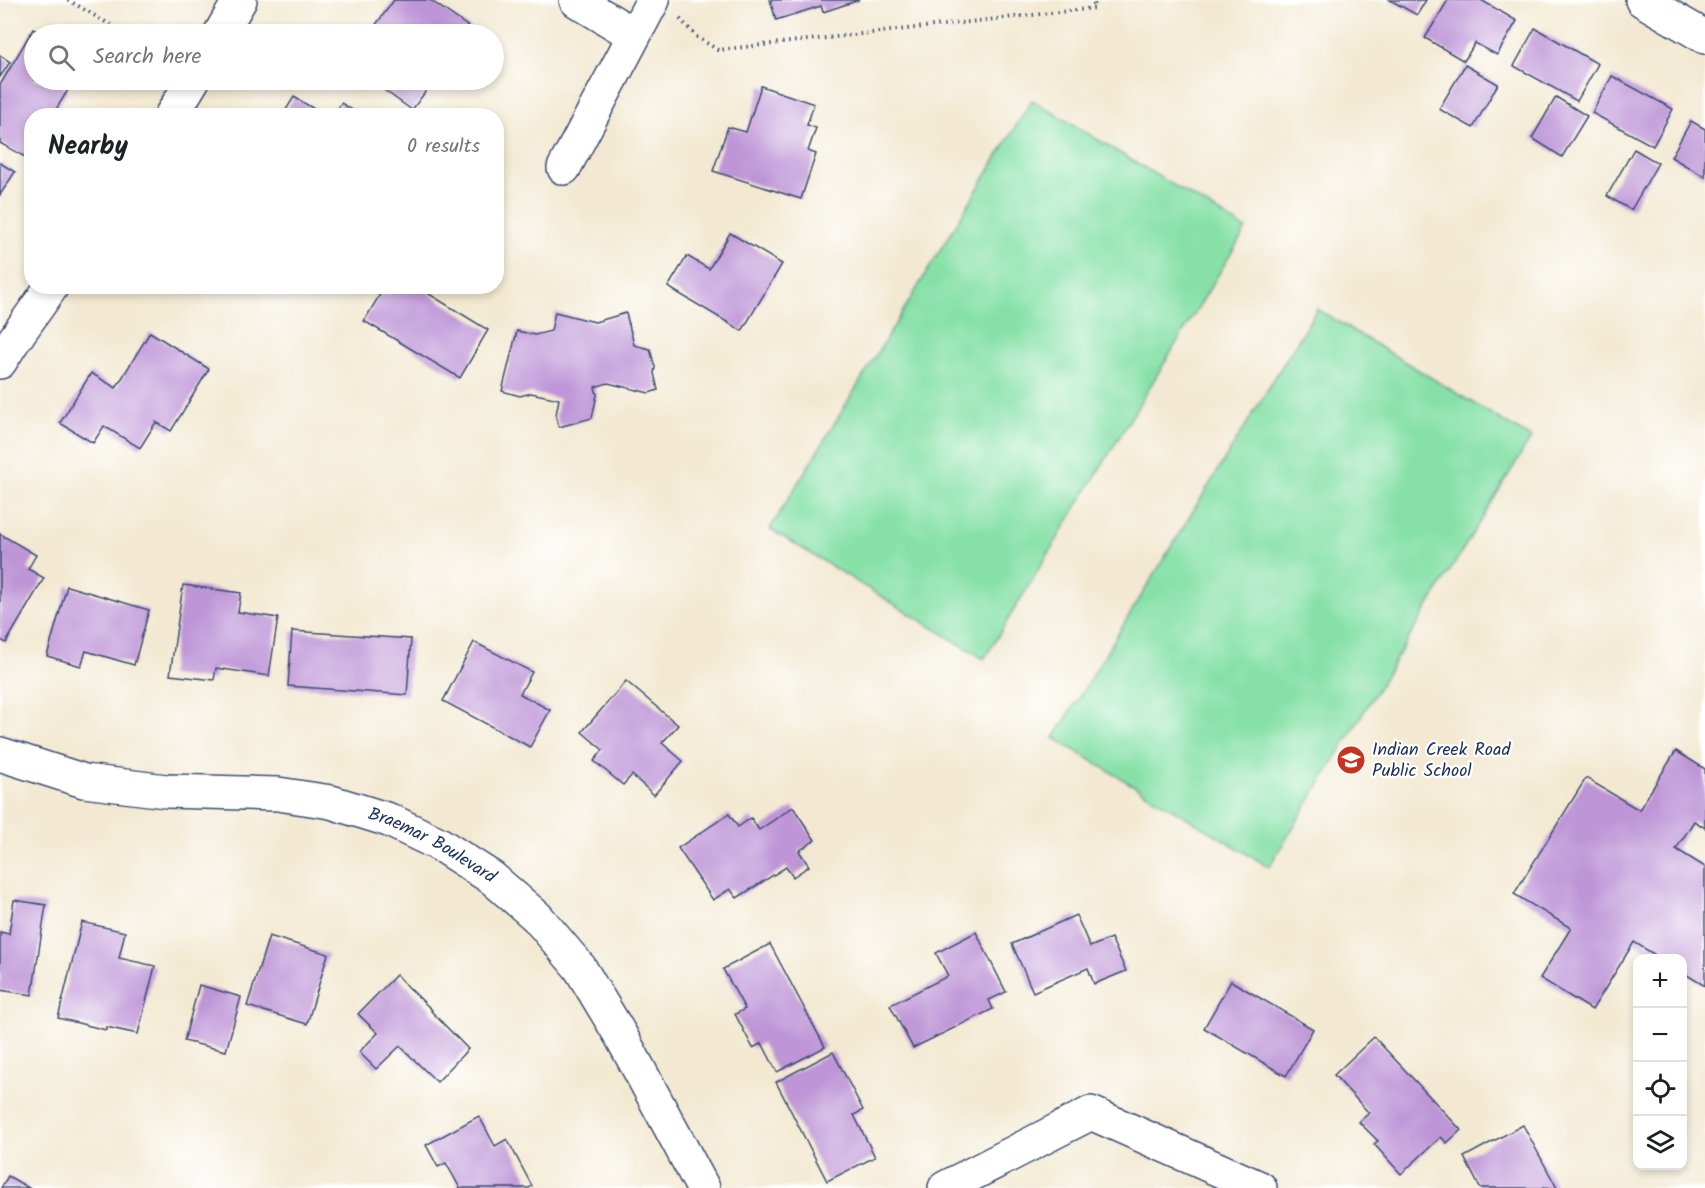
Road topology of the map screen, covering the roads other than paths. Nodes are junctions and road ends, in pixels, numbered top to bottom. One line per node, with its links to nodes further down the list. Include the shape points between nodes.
1 (240, 0): 5 (street)
2 (576, 0): 6 (street)
3 (1642, 0): 7 (street)
4 (665, 7): 6 (street)
5 (226, 24)
6 (634, 35): 10 (street)
7 (1705, 37)
8 (188, 90): 9 (street)
9 (176, 108)
10 (564, 168)
11 (47, 294): 12 (street)
12 (0, 362)
13 (0, 754): 14 (street, Braemar Boulevard, via 84,781 166,791 278,794 331,802 389,820 439,844 492,878 537,917 580,968)
14 (703, 1188)
15 (945, 1188): 16 (street, via 1091,1113)
16 (1260, 1188)

